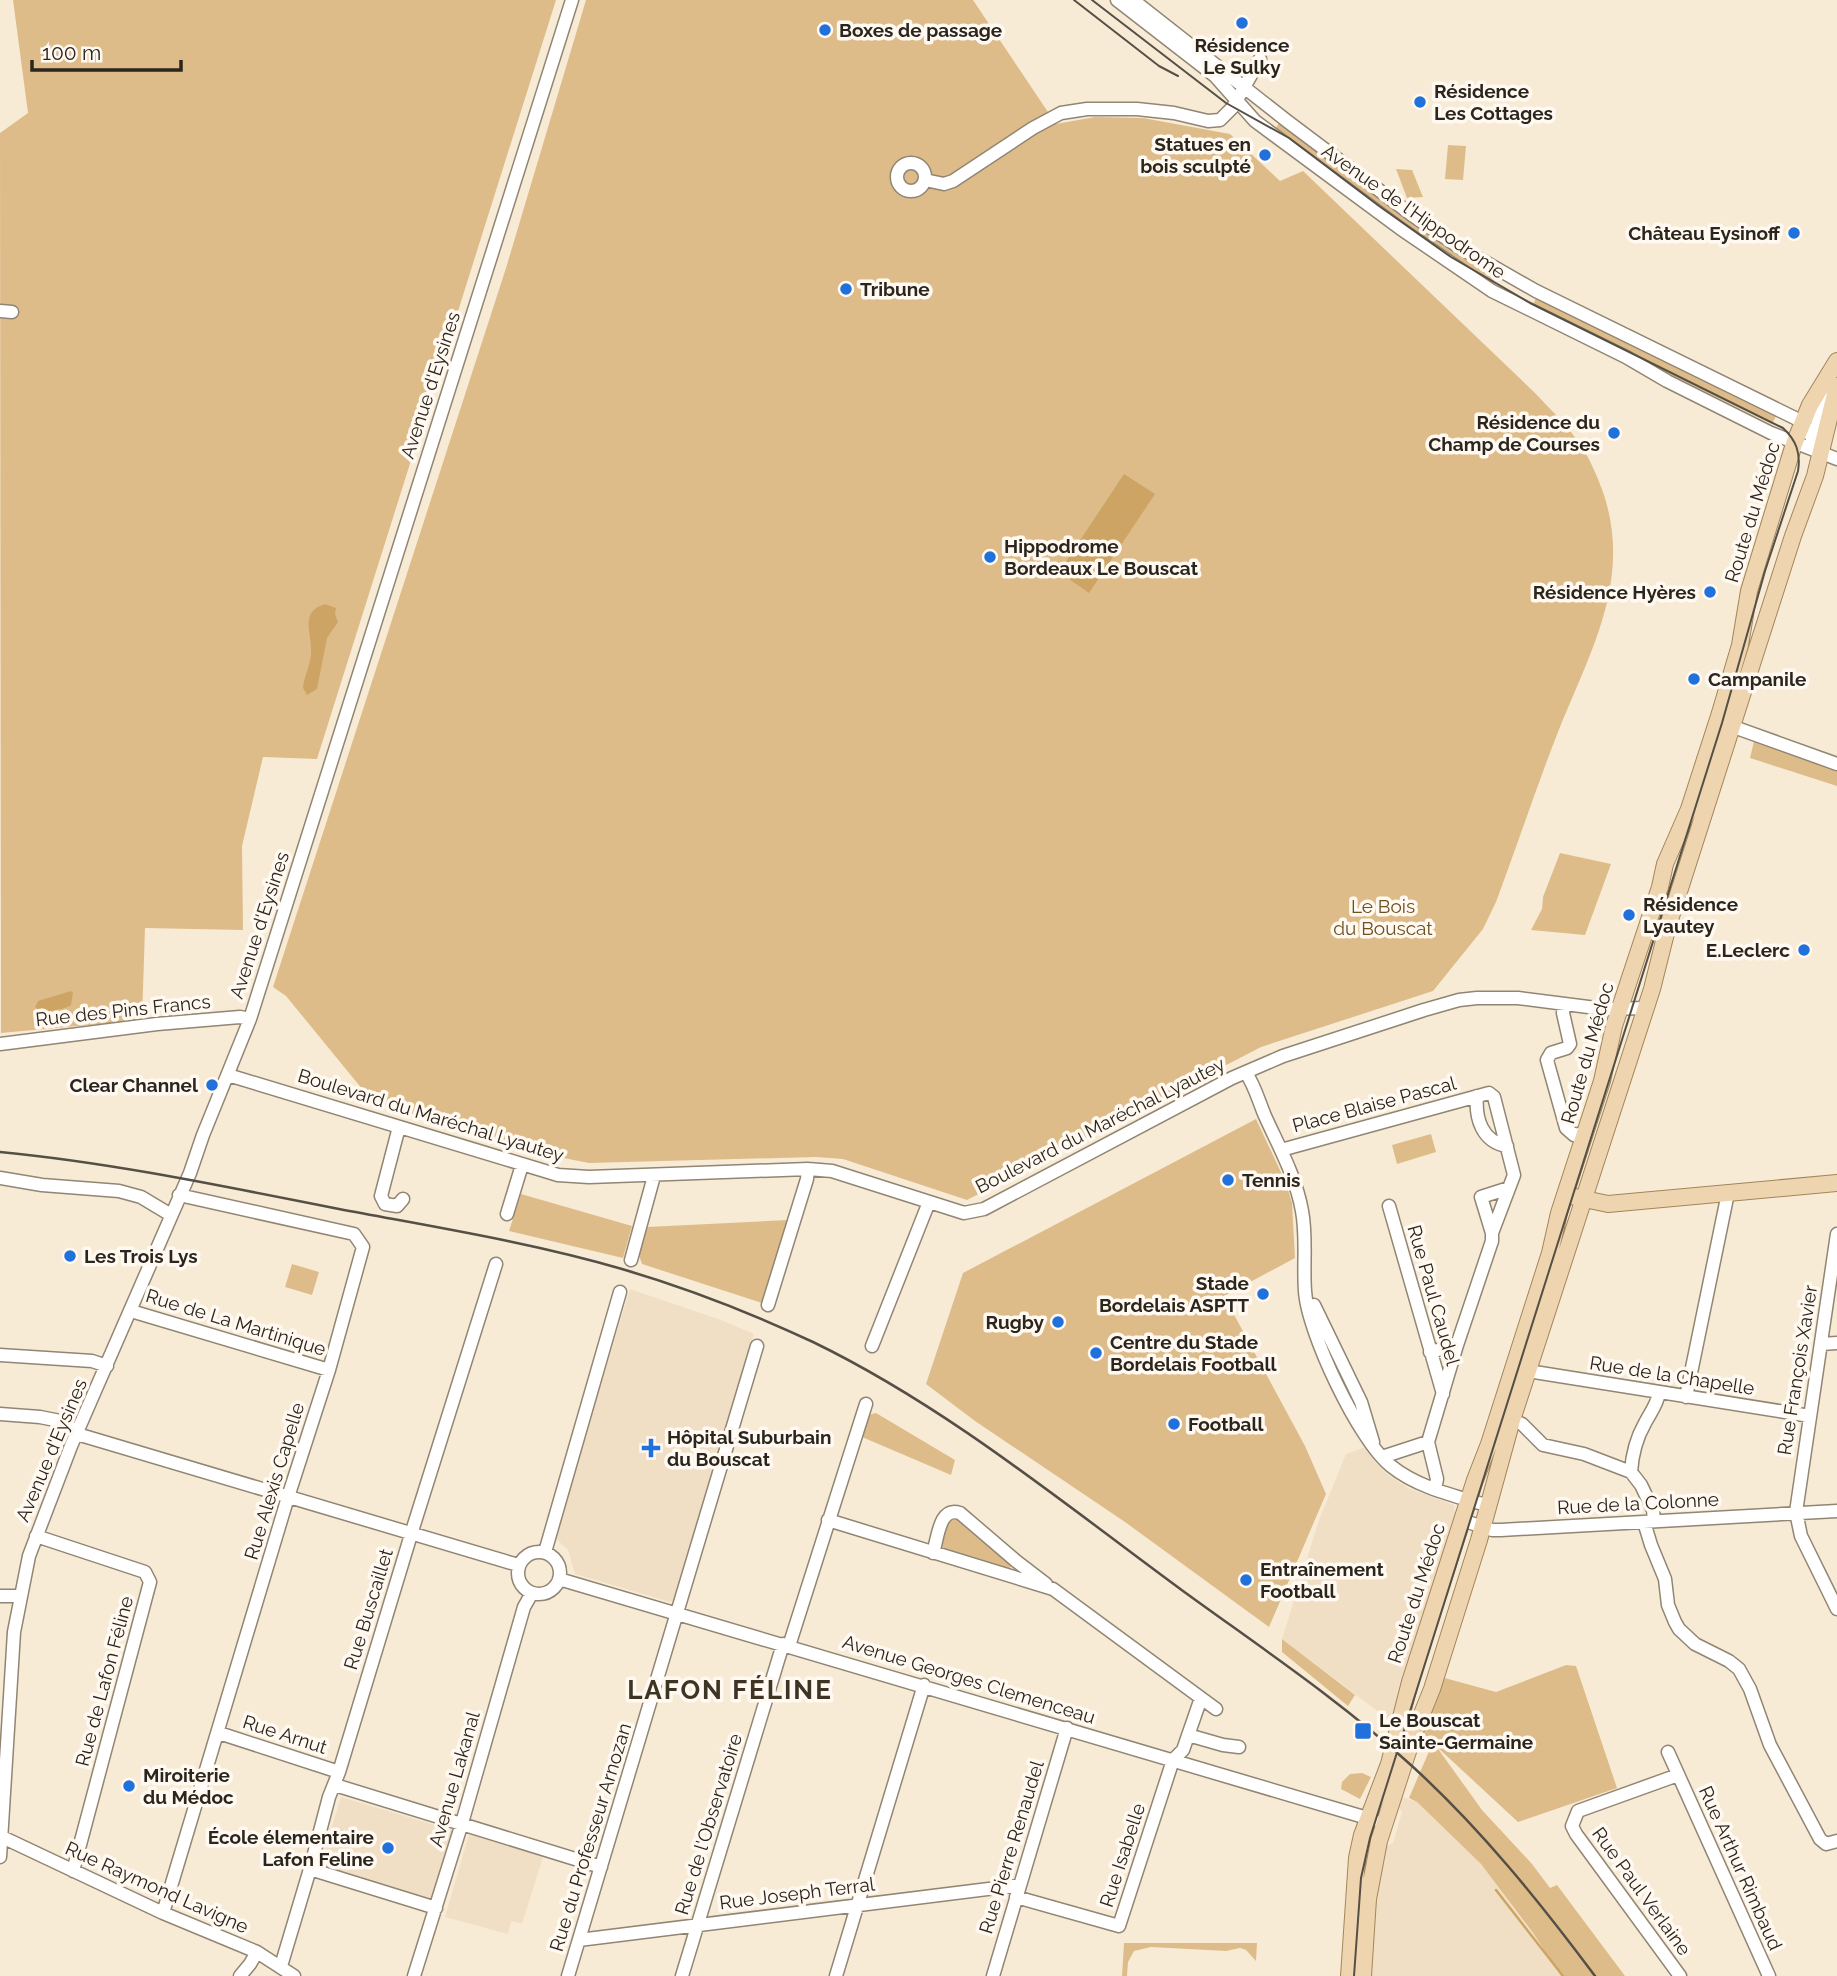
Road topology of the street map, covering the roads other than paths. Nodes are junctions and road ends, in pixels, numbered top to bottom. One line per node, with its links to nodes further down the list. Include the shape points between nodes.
1 (572, 0): 18 (street, Avenue d'Eysines)
2 (1123, 1): 4 (street, Avenue de l'Hippodrome); 5 (street, Avenue de l'Hippodrome, via 1207,69)
3 (1260, 59): 4 (street)
4 (1244, 87): 5 (street); 7 (street, Avenue de l'Hippodrome, via 1412,215)
5 (1237, 100): 6 (street, via 1217,121 1164,111 1110,108 1061,113 953,181); 8 (street, Avenue de l'Hippodrome, via 1265,129 1430,250)
6 (925, 180)
7 (1518, 282): 8 (street); 10 (street, Avenue de l'Hippodrome)
8 (1511, 302): 11 (street, Avenue de l'Hippodrome)
9 (1834, 374): 10 (main road, Route du Médoc); 12 (main road, Route du Médoc)
10 (1803, 422): 11 (main road, Route du Médoc); 12 (street)
11 (1794, 444): 12 (street, Avenue de l'Hippodrome); 17 (main road, Route du Médoc, via 1752,582 1720,713 1689,809 1665,864)
12 (1829, 456): 13 (main road, Route du Médoc)
13 (1731, 726): 14 (street); 16 (main road, Route du Médoc)
14 (1837, 764)
15 (1564, 1004): 17 (street, Boulevard du Maréchal Lyautey); 20 (street, Boulevard du Maréchal Lyautey, via 1518,998 1459,1000 1283,1056); 24 (street, via 1570,1044 1547,1060 1566,1128 1574,1135)
16 (1646, 1008): 17 (street, Boulevard du Maréchal Lyautey); 37 (main road, Route du Médoc)
17 (1620, 1009): 24 (main road, Route du Médoc)
18 (250, 1018): 19 (street, Rue des Pins Francs, via 157,1024); 21 (street, Avenue d'Eysines)
19 (0, 1044)
20 (1246, 1073): 26 (street); 38 (street, Boulevard du Maréchal Lyautey, via 984,1209 964,1213)
21 (228, 1075): 23 (street, Boulevard du Maréchal Lyautey); 35 (street, Avenue d'Eysines)
22 (1477, 1096): 25 (street, Place Blaise Pascal, via 1480,1127 1488,1139); 25 (street, Place Blaise Pascal, via 1492,1094); 26 (street, Place Blaise Pascal)
23 (399, 1126): 27 (street, Boulevard du Maréchal Lyautey); 36 (street, via 381,1196 385,1204 397,1206)
24 (1585, 1133): 34 (main road, Route du Médoc)
25 (1507, 1146): 32 (street, via 1514,1175)
26 (1282, 1150): 68 (street, via 1302,1212 1308,1307)
27 (522, 1165): 29 (street, Boulevard du Maréchal Lyautey, via 573,1177); 40 (street)
28 (808, 1169): 29 (street, Boulevard du Maréchal Lyautey); 38 (street, Boulevard du Maréchal Lyautey, via 832,1171); 47 (street)
29 (654, 1176): 44 (street)
30 (0, 1178): 41 (street, via 120,1191 141,1197)
31 (1837, 1183): 33 (main road)
32 (1509, 1188): 42 (street); 42 (street, via 1481,1197)
33 (1728, 1193): 37 (main road, via 1608,1204); 61 (street)
34 (1566, 1194): 37 (main road); 72 (main road, Route du Médoc)
35 (179, 1195): 41 (street, Avenue d'Eysines); 57 (street, Rue Alexis Capelle, via 354,1234 360,1240 363,1247)
36 (403, 1199)
37 (1585, 1200): 58 (main road, Route du Médoc)
38 (929, 1202): 53 (street)
39 (1389, 1206): 54 (street, Rue Paul Caudel)
40 (507, 1214)
41 (170, 1215): 48 (street, Avenue d'Eysines)
42 (1492, 1233): 51 (street)
43 (1837, 1234): 49 (street, Rue François Xavier)
44 (631, 1260)
45 (496, 1264): 80 (street, Rue Buscaillet)
46 (620, 1292): 82 (street)
47 (768, 1305)
48 (131, 1311): 56 (street, Avenue d'Eysines); 57 (street, Rue de La Martinique)
49 (1821, 1343): 50 (street); 64 (street, Rue François Xavier)
50 (1837, 1343)
51 (1457, 1345): 54 (street); 60 (street)
52 (757, 1346): 91 (street, Rue du Professeur Arnozan)
53 (872, 1346)
54 (1430, 1352): 60 (street, Rue Paul Caudel)
55 (0, 1355): 56 (street)
56 (107, 1366): 66 (street, Avenue d'Eysines)
57 (329, 1370): 71 (street, Rue Alexis Capelle)
58 (1528, 1371): 59 (street, Rue de la Chapelle); 65 (main road, Route du Médoc)
59 (1659, 1393): 61 (street, Rue de la Chapelle); 69 (street, via 1643,1427)
60 (1443, 1395): 67 (street)
61 (1686, 1397): 64 (street, Rue de la Chapelle)
62 (866, 1404): 76 (street, Rue de l'Observatoire)
63 (0, 1414): 66 (street, via 65,1422)
64 (1810, 1416): 75 (street, Rue François Xavier)
65 (1512, 1420): 69 (street, via 1543,1445); 73 (main road, Route du Médoc)
66 (77, 1433): 71 (street); 81 (street, Avenue d'Eysines)
67 (1428, 1442): 68 (street); 70 (street, via 1437,1479)
68 (1382, 1457): 70 (street, via 1412,1480)
69 (1631, 1472): 78 (street, via 1653,1510)
70 (1434, 1489): 72 (street)
71 (288, 1497): 80 (street); 97 (street, Rue Alexis Capelle)
72 (1468, 1500): 73 (street); 77 (main road, Route du Médoc)
73 (1489, 1506): 79 (main road, Route du Médoc)
74 (1837, 1511): 75 (street, Rue de la Colonne)
75 (1796, 1512): 78 (street, Rue de la Colonne); 90 (street, via 1801,1536)
76 (828, 1520): 83 (street); 92 (street, Rue de l'Observatoire)
77 (1462, 1520): 79 (street, Rue de la Colonne); 102 (main road, Route du Médoc, via 1410,1682)
78 (1649, 1522): 79 (street, Rue de la Colonne, via 1501,1530); 109 (street, via 1651,1545 1679,1629 1695,1644 1739,1669 1770,1745 1820,1839 1826,1844)
79 (1483, 1527): 102 (main road, Route du Médoc, via 1432,1689)
80 (411, 1532): 84 (street); 104 (street, Rue Buscaillet)
81 (36, 1536): 89 (street, Avenue d'Eysines); 113 (street, Rue de Lafon Féline, via 145,1572 150,1582)
82 (544, 1552): 84 (street, via 529,1554); 85 (street, via 557,1563)
83 (933, 1553): 86 (street); 86 (street, via 944,1517 954,1511)
84 (519, 1566): 87 (street, via 519,1582)
85 (559, 1578): 87 (street, via 551,1590); 91 (street, Avenue Georges Clemenceau)
86 (1054, 1589): 94 (street)
87 (532, 1593): 106 (street, Avenue Lakanal, via 524,1607)
88 (0, 1596): 89 (street)
89 (20, 1596): 108 (street, Avenue d'Eysines)
90 (1837, 1609)
91 (677, 1614): 92 (street, Avenue Georges Clemenceau); 111 (street, Rue du Professeur Arnozan)
92 (786, 1645): 93 (street, Avenue Georges Clemenceau); 118 (street, Rue de l'Observatoire)
93 (924, 1685): 96 (street, Avenue Georges Clemenceau); 115 (street)
94 (1201, 1698): 95 (street); 98 (street, Rue Isabelle)
95 (1216, 1709)
96 (1067, 1728): 101 (street, Avenue Georges Clemenceau); 114 (street, Rue Pierre Renaudel)
97 (219, 1733): 104 (street, Rue Arnut); 117 (street, Rue Alexis Capelle)
98 (1188, 1735): 99 (street); 101 (street, Rue Isabelle)
99 (1240, 1747)
100 (1668, 1752): 103 (street, Rue Arthur Rimbaud)
101 (1173, 1760): 105 (street, Avenue Georges Clemenceau); 114 (street, Rue Isabelle, via 1119,1926)
102 (1395, 1769): 105 (main road); 107 (main road)
103 (1678, 1775): 131 (street, Rue Paul Verlaine, via 1578,1811 1572,1826); 132 (street, Rue Arthur Rimbaud)
104 (337, 1778): 106 (street, Rue Arnut); 112 (street, Rue Buscaillet)
105 (1367, 1818): 107 (street, Avenue Georges Clemenceau); 129 (main road, via 1357,1858)
106 (462, 1823): 111 (street, Rue Arnut); 116 (street, Avenue Lakanal)
107 (1385, 1823): 130 (main road, via 1370,1879)
108 (1, 1837): 110 (street, Avenue d'Eysines); 113 (street, Rue Raymond Lavigne)
109 (1837, 1841)
110 (0, 1857)
111 (601, 1867): 119 (street, Rue du Professeur Arnozan)
112 (310, 1869): 116 (street); 121 (street, Rue Buscaillet)
113 (73, 1871): 117 (street, Rue Raymond Lavigne)
114 (1018, 1891): 115 (street, Rue Joseph Terral); 128 (street, Rue Pierre Renaudel)
115 (858, 1903): 118 (street, Rue Joseph Terral); 127 (street)
116 (436, 1908): 124 (street, Avenue Lakanal)
117 (163, 1913): 120 (street, Rue Raymond Lavigne)
118 (696, 1925): 119 (street, Rue Joseph Terral); 126 (street, Rue de l'Observatoire)
119 (579, 1940): 125 (street, Rue du Professeur Arnozan)
120 (257, 1952): 121 (street, Rue Raymond Lavigne); 122 (street)
121 (281, 1966): 123 (street, Rue Raymond Lavigne)
122 (240, 1976)
123 (294, 1976)
124 (414, 1976)
125 (568, 1976)
126 (682, 1976)
127 (836, 1976)
128 (993, 1976)
129 (1349, 1976)
130 (1363, 1976)
131 (1680, 1976)
132 (1769, 1976)

